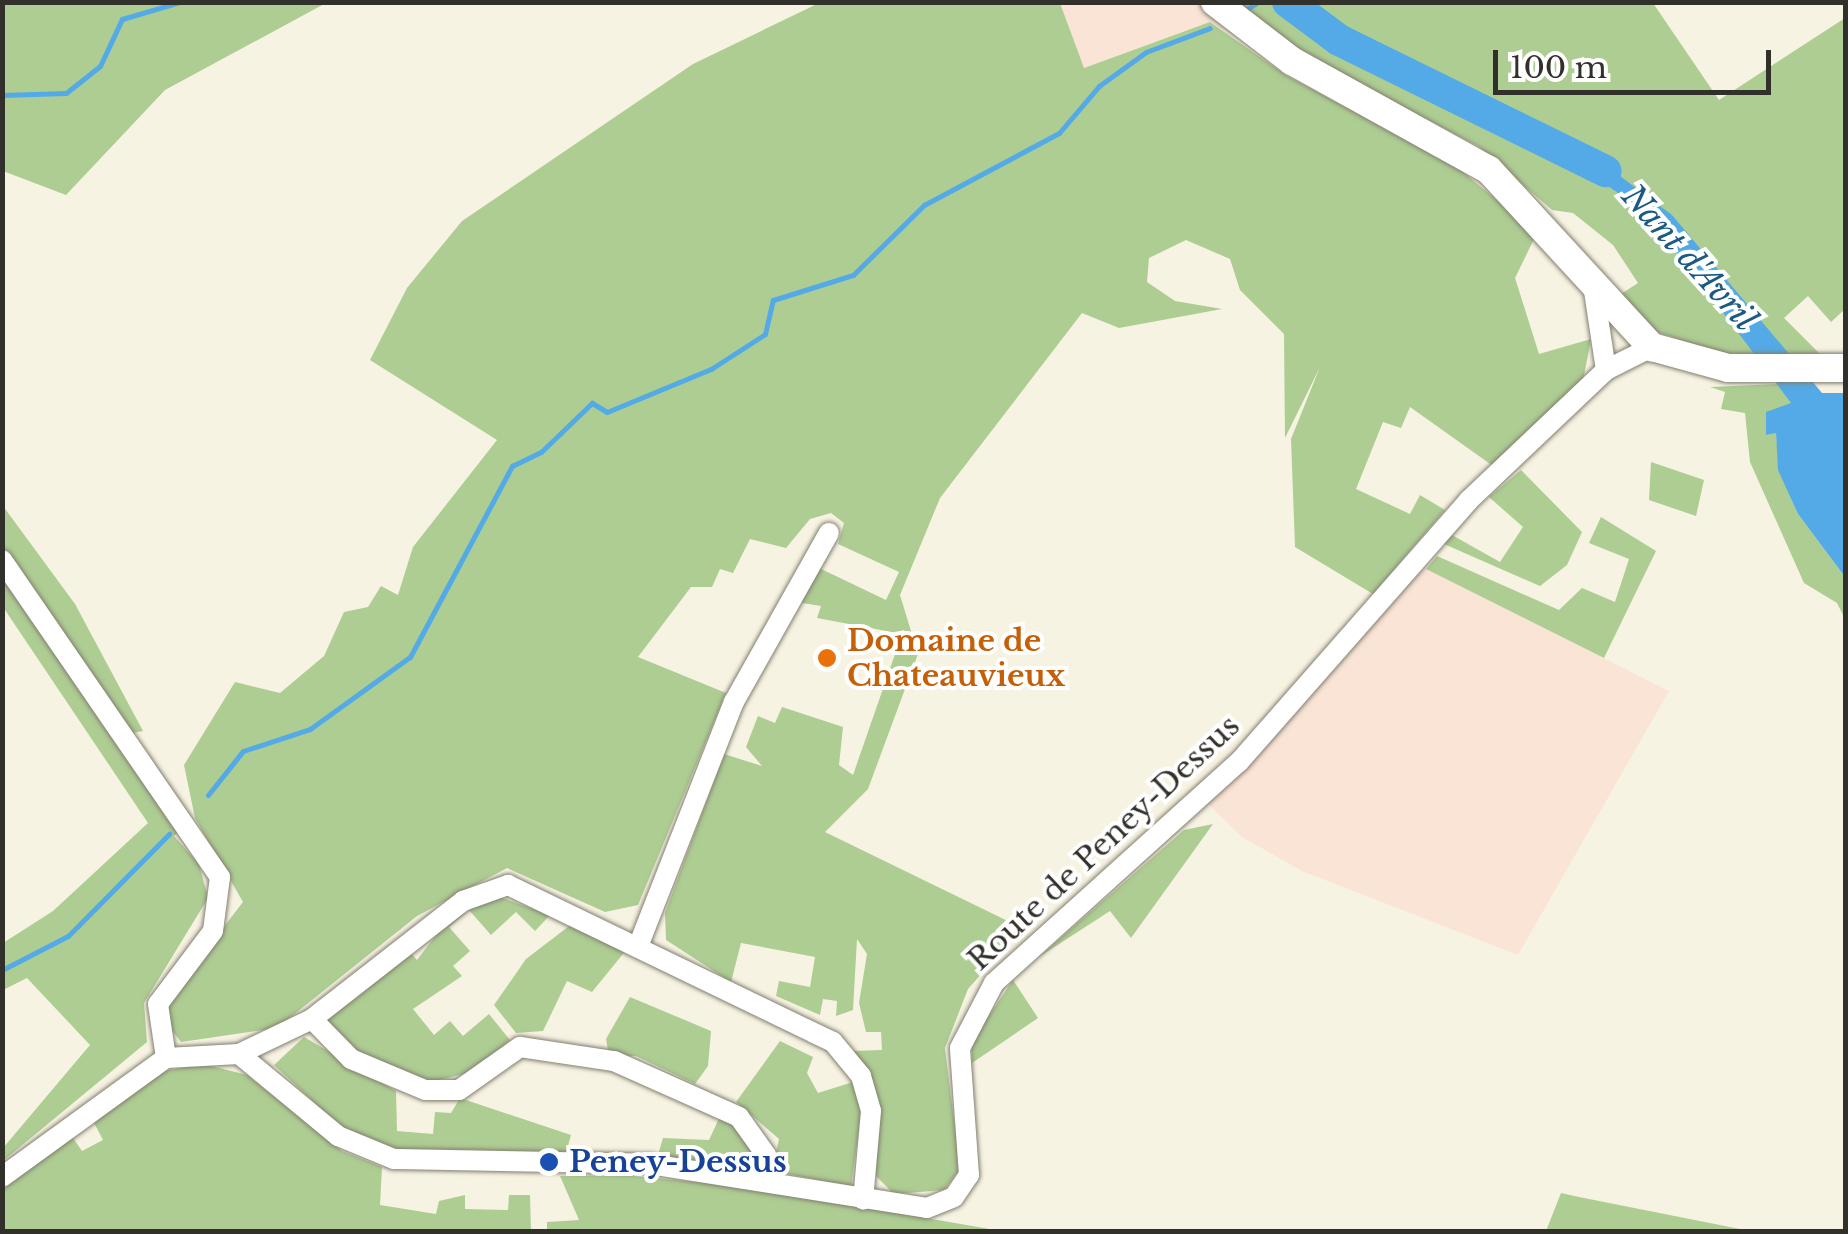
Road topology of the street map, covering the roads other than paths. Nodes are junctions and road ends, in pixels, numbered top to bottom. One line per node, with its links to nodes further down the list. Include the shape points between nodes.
1 (1216, 2): 2 (street, via 1292,62 1489,170)
2 (1594, 291): 3 (street); 5 (street)
3 (1652, 347): 4 (street, via 1752,369); 5 (street, Route de Peney-Dessus)
4 (1833, 368)
5 (1606, 370): 14 (street, Route de Peney-Dessus, via 1444,526 1239,762 994,982 960,1048 972,1147 961,1190 928,1208)
6 (829, 533): 8 (street, via 734,702)
7 (2, 560): 11 (street, via 220,877 218,920 158,1004)
8 (640, 944): 9 (street, via 500,885 416,932); 14 (street, via 844,1052 871,1111)
9 (312, 1019): 10 (street); 13 (street, via 351,1059 425,1090 459,1090 520,1047 614,1061 739,1117 766,1156)
10 (239, 1054): 11 (street); 13 (street, Route de Peney-Dessus, via 338,1136 374,1154 650,1164)
11 (166, 1058): 12 (street)
12 (2, 1177)
13 (760, 1178): 14 (street, Route de Peney-Dessus)
14 (863, 1200)

